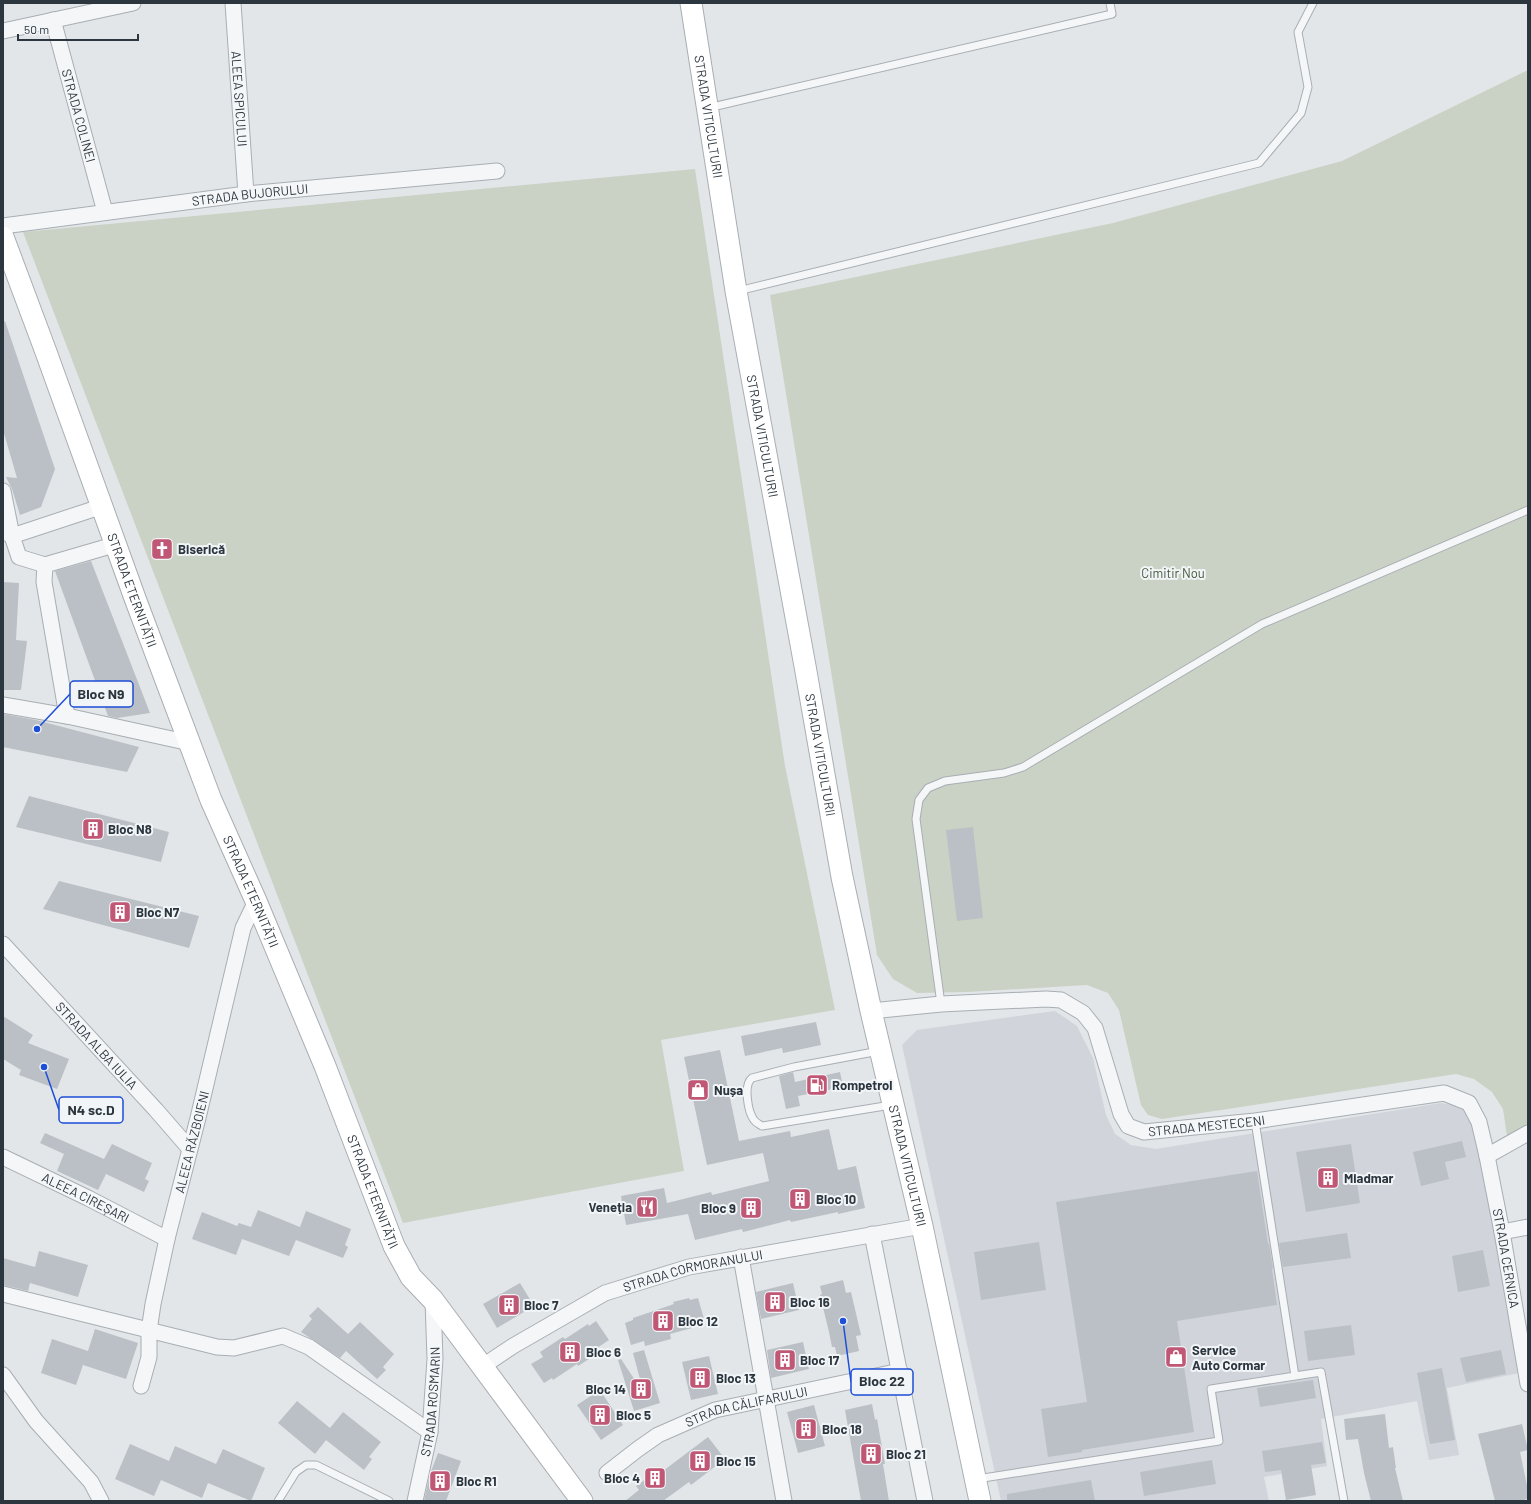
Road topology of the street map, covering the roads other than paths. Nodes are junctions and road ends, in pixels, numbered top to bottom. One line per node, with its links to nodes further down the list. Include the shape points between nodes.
1 (133, 3): 6 (street)
2 (233, 3): 11 (street, ALEEA SPICULUI)
3 (691, 3): 9 (main road, STRADA VITICULTURII)
4 (1110, 3): 9 (lane, via 1112,14)
5 (1313, 3): 15 (lane, via 1298,32 1308,87 1301,114 1259,162)
6 (100, 7): 7 (street)
7 (52, 20): 8 (street); 12 (street, STRADA COLINEI)
8 (3, 31)
9 (707, 108): 15 (main road, STRADA VITICULTURII)
10 (497, 171): 11 (street, STRADA BUJORULUI)
11 (246, 194): 12 (street, STRADA BUJORULUI)
12 (105, 212): 13 (street, STRADA BUJORULUI)
13 (3, 226)
14 (3, 237): 17 (main road, STRADA ETERNITĂȚII)
15 (736, 291): 28 (main road, STRADA VITICULTURII, via 842,877)
16 (3, 491): 19 (street)
17 (103, 506): 19 (street); 20 (main road, STRADA ETERNITĂȚII)
18 (1528, 510): 27 (lane, via 1262,624 1023,767 1004,773 946,781 928,788 919,800 916,819)
19 (8, 534): 21 (street, via 20,557)
20 (117, 544): 21 (street); 24 (main road, STRADA ETERNITĂȚII)
21 (44, 565): 23 (street, via 44,582)
22 (3, 705): 23 (street)
23 (67, 716): 24 (street)
24 (190, 743): 25 (main road, STRADA ETERNITĂȚII)
25 (256, 901): 33 (street, ALEEA RĂZBOIENI, via 244,928); 43 (main road, STRADA ETERNITĂȚII, via 325,1066 394,1246 411,1277)
26 (3, 944): 33 (street, STRADA ALBA IULIA)
27 (941, 1004): 28 (street, STRADA MESTECENI); 31 (street, STRADA MESTECENI, via 1046,999 1061,1000 1083,1013 1095,1028 1121,1114 1128,1126 1144,1132)
28 (871, 1011): 29 (main road, STRADA VITICULTURII)
29 (881, 1051): 30 (main road, STRADA VITICULTURII); 30 (lane, via 794,1067 752,1078 746,1090 748,1106 755,1122 762,1126)
30 (893, 1104): 36 (main road, STRADA VITICULTURII)
31 (1255, 1121): 34 (street, STRADA MESTECENI, via 1444,1093 1469,1103 1479,1122); 47 (lane)
32 (1528, 1132): 34 (street)
33 (190, 1148): 40 (street, ALEEA RĂZBOIENI)
34 (1487, 1156): 38 (street, STRADA CERNICA)
35 (3, 1157): 40 (street, ALEEA CIREȘARI)
36 (922, 1226): 39 (street, STRADA CORMORANULUI); 54 (main road, STRADA VITICULTURII)
37 (1528, 1227): 38 (street)
38 (1502, 1232): 49 (street, STRADA CERNICA)
39 (872, 1234): 41 (street, STRADA CORMORANULUI); 46 (street)
40 (167, 1239): 44 (street, ALEEA RĂZBOIENI)
41 (742, 1257): 45 (street, STRADA CORMORANULUI, via 688,1267 604,1293); 51 (street)
42 (3, 1294): 44 (street)
43 (433, 1300): 45 (main road, STRADA ETERNITĂȚII); 52 (street, STRADA ROSMARIN, via 435,1358)
44 (149, 1331): 50 (street, ALEEA RĂZBOIENI, via 149,1356); 52 (street, via 217,1347 234,1348 282,1336 309,1347)
45 (483, 1366): 59 (main road, STRADA ETERNITĂȚII)
46 (900, 1371): 51 (street, STRADA CĂLIFARULUI); 61 (street)
47 (1295, 1376): 54 (lane, via 1211,1389 1219,1441); 63 (lane, via 1321,1372)
48 (6, 1382): 55 (street, via 36,1421 90,1482)
49 (1528, 1384)
50 (141, 1386)
51 (766, 1399): 53 (street, STRADA CĂLIFARULUI, via 715,1410 658,1435); 60 (street)
52 (430, 1432): 58 (street, STRADA ROSMARIN)
53 (607, 1473)
54 (975, 1479): 62 (main road, STRADA VITICULTURII)
55 (102, 1501)
56 (278, 1501): 57 (lane, via 296,1472 306,1465 316,1465)
57 (389, 1501)
58 (415, 1501)
59 (582, 1501)
60 (784, 1501)
61 (925, 1501)
62 (980, 1501)
63 (1344, 1501)

